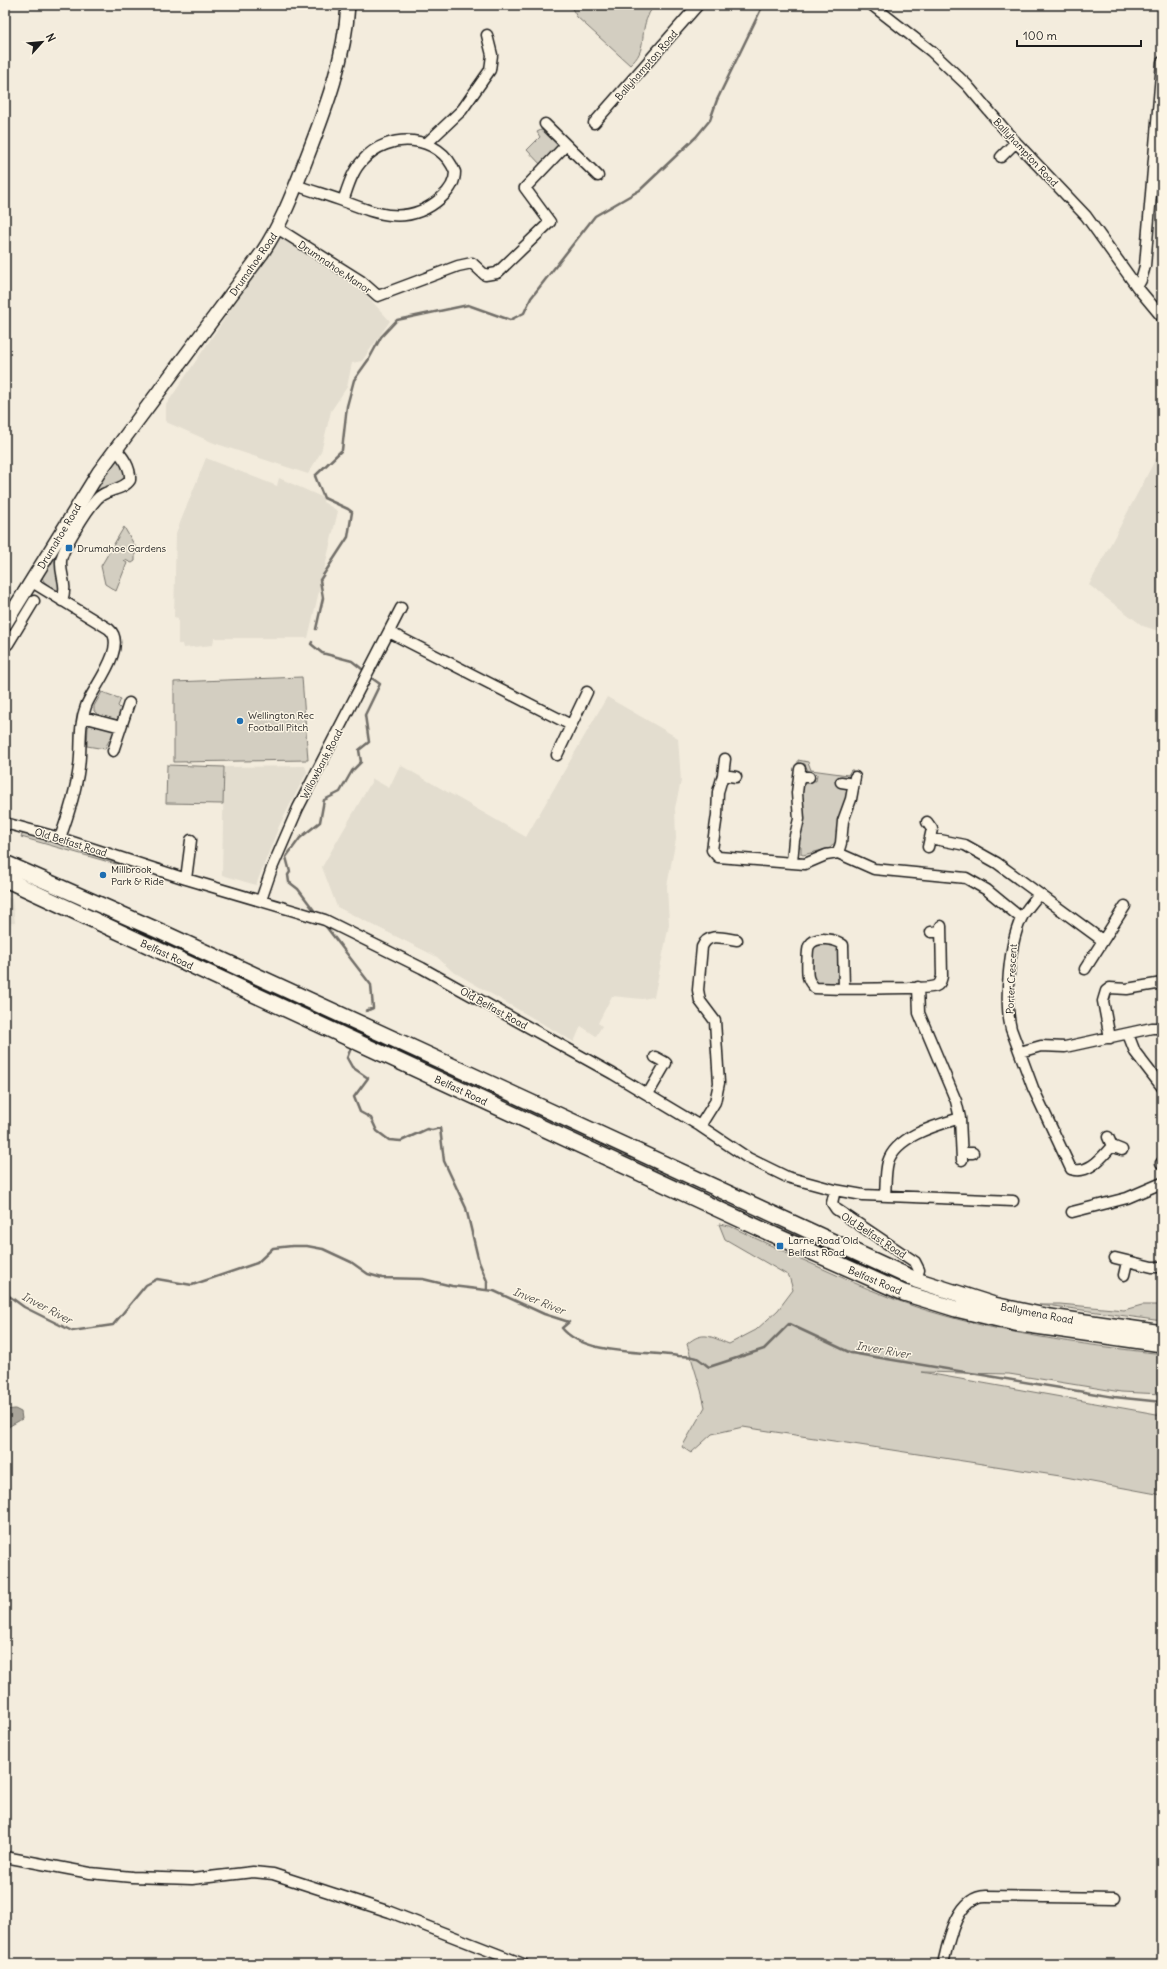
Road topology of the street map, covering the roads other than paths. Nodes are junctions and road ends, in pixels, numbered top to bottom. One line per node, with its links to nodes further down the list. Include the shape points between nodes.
1 (348, 5): 13 (main road, Drumahoe Road, via 336,72)
2 (698, 5): 7 (street, Ballyhampton Road)
3 (872, 5): 8 (street, Ballyhampton Road, via 950,68)
4 (487, 35): 9 (street, via 492,55 490,70 462,110)
5 (1162, 62): 16 (street, via 1145,266)
6 (545, 124): 10 (street)
7 (594, 124)
8 (1016, 142): 11 (street); 16 (street, Ballyhampton Road, via 1086,216)
9 (426, 143): 14 (street, via 394,142 376,148 356,168); 14 (street, via 440,151 455,172 451,187 438,200 415,212 392,216 374,213)
10 (566, 145): 12 (street); 15 (street, Drumnahoe Manor, via 525,188 550,222 496,273 485,275 472,263 378,296 360,281)
11 (1001, 157)
12 (598, 176)
13 (296, 185): 14 (street); 15 (main road, Drumahoe Road)
14 (343, 201)
15 (278, 228): 18 (main road, Drumahoe Road)
16 (1137, 287): 17 (street, Ballyhampton Road)
17 (1162, 317)
18 (115, 449): 19 (main road, Drumahoe Road, via 87,488); 21 (street, Drumahoe Road, via 123,457 130,480 97,498 65,549 61,561 66,590)
19 (32, 582): 21 (street); 23 (main road, Drumahoe Road)
20 (34, 601): 25 (street)
21 (62, 601): 28 (street, via 110,629 116,639 107,668)
22 (400, 608): 24 (street, Willowbank Road)
23 (5, 624)
24 (389, 632): 29 (street); 48 (street, Willowbank Road, via 295,814)
25 (9, 637)
26 (587, 692): 29 (street)
27 (129, 703): 30 (street)
28 (82, 717): 30 (street); 40 (street, via 78,776)
29 (570, 725): 32 (street)
30 (121, 727): 31 (street)
31 (113, 751)
32 (557, 754)
33 (725, 759): 35 (street)
34 (803, 774): 43 (street, via 797,793 799,819)
35 (723, 775): 36 (street); 43 (street, via 718,792 712,850 718,857)
36 (736, 777)
37 (841, 782): 42 (street, via 855,780 843,821)
38 (927, 822): 47 (street, via 932,830 929,842 965,845 997,863)
39 (5, 823): 40 (street, Old Belfast Road)
40 (60, 838): 45 (street, Old Belfast Road)
41 (191, 840): 45 (street)
42 (838, 853): 43 (street, via 805,864); 50 (street, via 874,869 966,878 988,890)
43 (792, 862)
44 (5, 863): 78 (highway, Belfast Road, via 157,930)
45 (186, 879): 48 (street, Old Belfast Road)
46 (5, 880): 79 (highway, Belfast Road, via 766,1232)
47 (1039, 894): 50 (street, Porter Crescent); 53 (street)
48 (261, 900): 64 (street, Old Belfast Road, via 325,920 422,968)
49 (1125, 906): 53 (street)
50 (1021, 918): 61 (street, Porter Crescent, via 1012,947 1009,991 1009,1020)
51 (938, 930): 56 (street, via 941,981 935,986)
52 (737, 940): 66 (street, via 711,937 705,940 702,947 698,990 700,1001 715,1021 719,1083 715,1102)
53 (1102, 940): 54 (street)
54 (1085, 969)
55 (1162, 983): 60 (street, via 1127,989 1110,988 1106,991 1102,1001)
56 (918, 987): 57 (street); 65 (street, via 919,1013 956,1101)
57 (844, 988): 57 (street, via 843,945 834,940 812,943 809,947 808,978 811,983 815,988)
58 (1162, 1028): 59 (street)
59 (1128, 1034): 60 (street); 63 (street, via 1134,1052)
60 (1110, 1038): 61 (street, via 1065,1047 1034,1047)
61 (1020, 1052): 67 (street, Porter Crescent, via 1033,1088 1072,1169 1083,1170 1095,1164 1110,1142)
62 (655, 1058): 64 (street, via 666,1063)
63 (1162, 1087)
64 (648, 1094): 66 (street, Old Belfast Road)
65 (960, 1118): 68 (street, via 962,1157); 71 (street, via 923,1130 897,1147 888,1162)
66 (700, 1126): 70 (street, Old Belfast Road, via 748,1158 787,1177)
67 (1122, 1150)
68 (973, 1153)
69 (1162, 1183): 73 (street)
70 (835, 1190): 71 (street); 78 (street, Old Belfast Road, via 832,1203 836,1209 915,1262 920,1270)
71 (885, 1196): 72 (street)
72 (1013, 1201)
73 (1078, 1214)
74 (1115, 1258): 75 (street)
75 (1127, 1262): 76 (street); 77 (street)
76 (1162, 1267)
77 (1124, 1275)
78 (916, 1280): 80 (highway, Ballymena Road, via 955,1294 1008,1308)
79 (918, 1297): 81 (highway, Ballymena Road, via 1015,1323)
80 (1162, 1332)
81 (1162, 1344)
82 (5, 1857): 84 (street, via 90,1873 132,1877 192,1879 254,1872 273,1874 390,1912)
83 (1114, 1898): 85 (street, via 977,1898 969,1903 954,1922)
84 (523, 1964)
85 (943, 1964)

